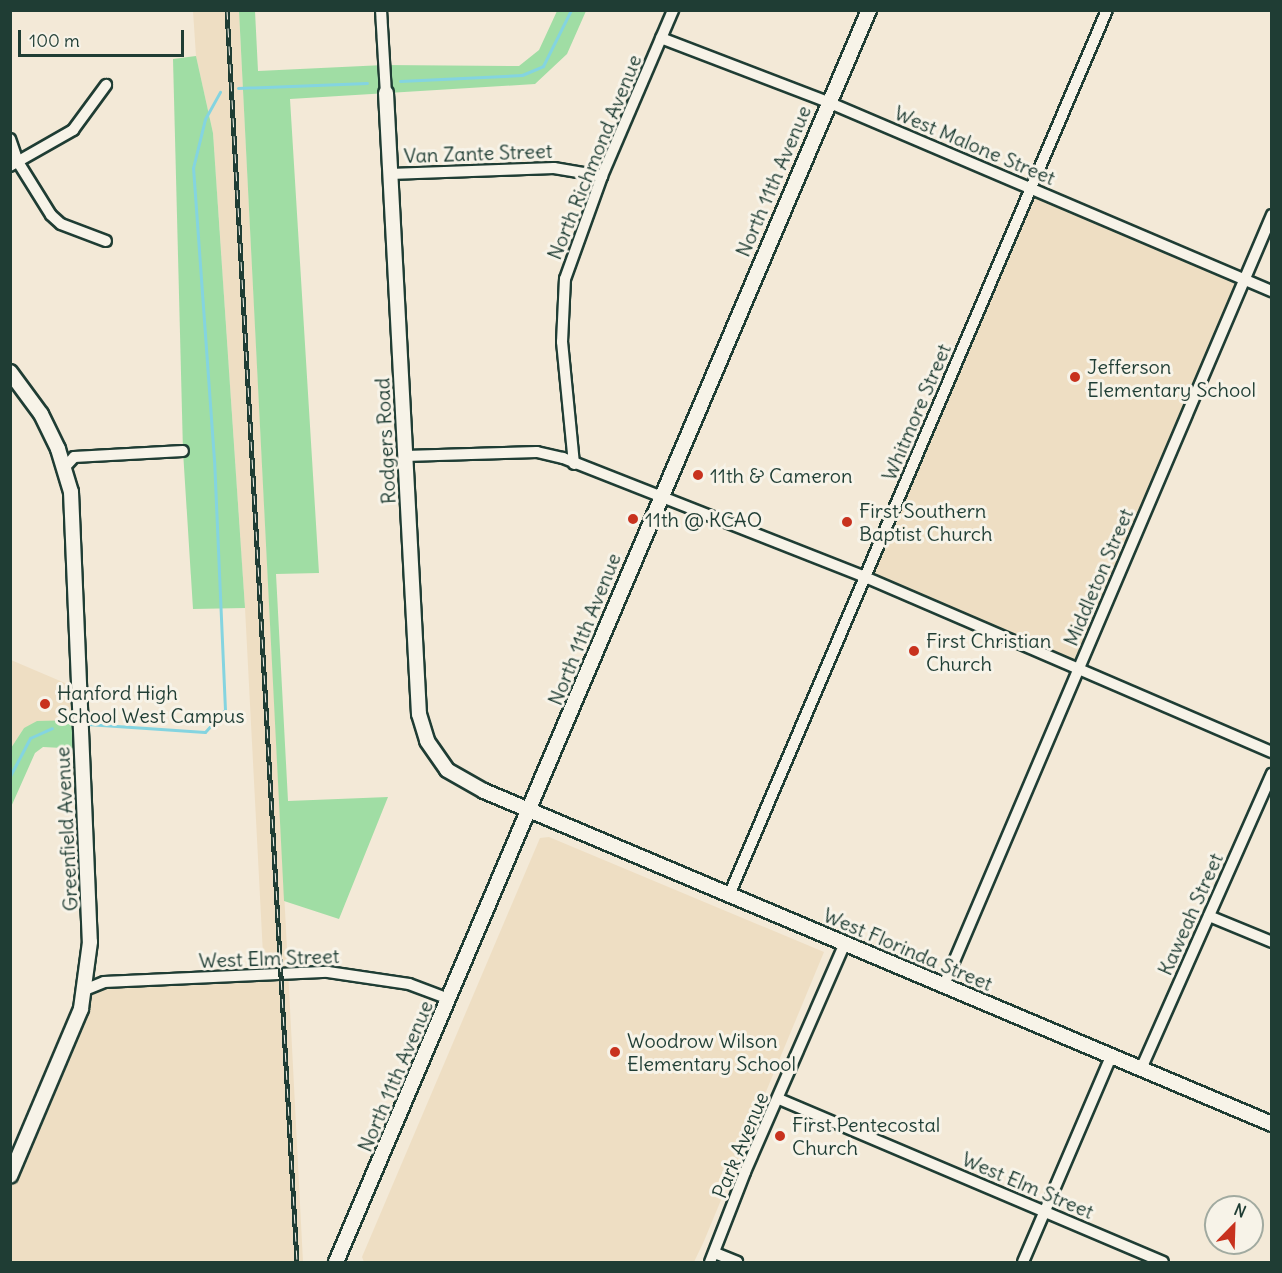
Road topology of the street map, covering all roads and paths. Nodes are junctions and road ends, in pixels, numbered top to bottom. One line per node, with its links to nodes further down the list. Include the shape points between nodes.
1 (381, 10): 7 (street, Rodgers Road)
2 (673, 10): 5 (street, North Richmond Avenue)
3 (868, 10): 8 (street, North 11th Avenue)
4 (1107, 10): 13 (street, Whitmore Street)
5 (661, 38): 8 (street, West Malone Street); 12 (street, North Richmond Avenue)
6 (106, 85): 10 (street, via 73,130)
7 (386, 93): 11 (street, Rodgers Road)
8 (828, 102): 13 (street, West Malone Street); 23 (street, North 11th Avenue)
9 (10, 139): 10 (street)
10 (14, 164): 15 (street, via 57,222)
11 (390, 174): 12 (street, Van Zante Street, via 554,168); 20 (street, Rodgers Road)
12 (602, 176): 21 (street, North Richmond Avenue, via 561,296)
13 (1031, 189): 16 (street, West Malone Street); 24 (street, Whitmore Street)
14 (1272, 215): 16 (street, Middleton Street)
15 (106, 242)
16 (1244, 279): 17 (street, West Malone Street); 25 (street, Middleton Street)
17 (1272, 291)
18 (10, 372): 22 (street, Greenfield Avenue, via 41,414)
19 (183, 451): 22 (street, via 74,457)
20 (405, 456): 21 (street, via 537,452); 28 (street, Rodgers Road, via 422,727 447,770)
21 (574, 464): 23 (street)
22 (66, 466): 34 (street, Greenfield Avenue, via 73,525 89,895)
23 (659, 496): 24 (street); 28 (street, North 11th Avenue)
24 (865, 577): 25 (street); 29 (street, Whitmore Street)
25 (1079, 669): 26 (street); 33 (street, Middleton Street)
26 (1272, 752)
27 (1272, 774): 30 (street, Kaweah Street)
28 (529, 809): 29 (street, West Florinda Street); 35 (street, North 11th Avenue)
29 (729, 893): 32 (street, West Florinda Street)
30 (1209, 916): 31 (street); 37 (street, Kaweah Street)
31 (1272, 942)
32 (845, 943): 33 (street, West Florinda Street); 38 (street, Park Avenue)
33 (944, 985): 36 (street, West Florinda Street)
34 (87, 989): 35 (street, West Elm Street, via 104,982 328,972 409,984); 40 (street, Greenfield Avenue, via 68,1045)
35 (449, 999): 43 (street, North 11th Avenue)
36 (1111, 1056): 37 (street, West Florinda Street); 41 (street)
37 (1141, 1069): 39 (street, West Florinda Street)
38 (779, 1099): 41 (street, West Elm Street); 42 (street, Park Avenue, via 745,1172)
39 (1272, 1124)
40 (10, 1176)
41 (1045, 1212): 45 (street); 46 (street, West Elm Street)
42 (713, 1258): 44 (street)
43 (336, 1263)
44 (737, 1263)
45 (1023, 1263)
46 (1163, 1263)

